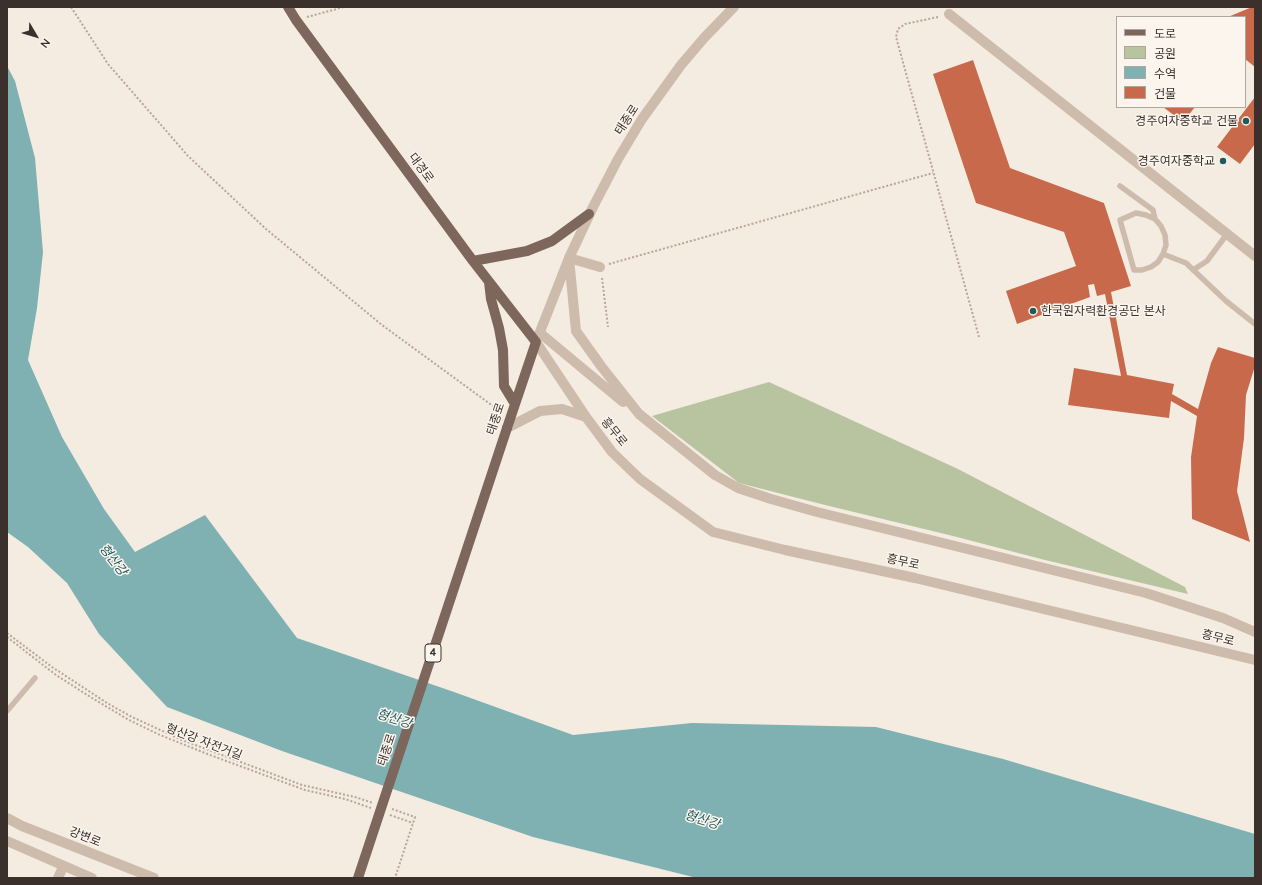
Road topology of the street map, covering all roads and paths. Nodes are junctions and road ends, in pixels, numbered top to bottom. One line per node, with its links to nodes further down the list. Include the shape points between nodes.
1 (71, 7): 26 (path, via 108,64 188,156 266,229 382,325)
2 (288, 7): 6 (main road, 대경로)
3 (344, 7): 6 (path)
4 (734, 7): 9 (street, 태종로, via 704,38 642,119)
5 (949, 11): 7 (path, via 905,24 898,29 896,37); 11 (street)
6 (296, 20): 15 (main road, 대경로)
7 (933, 173): 16 (path); 22 (path)
8 (1120, 186): 10 (lane, via 1153,210)
9 (589, 214): 14 (street, 태종로); 15 (main road, via 552,241 527,251)
10 (1155, 219): 12 (lane, via 1165,235 1166,245); 12 (lane, via 1136,213 1120,220 1134,270 1151,267)
11 (1227, 234): 13 (street); 17 (lane, via 1207,261)
12 (1163, 254): 17 (lane, via 1186,263)
13 (1255, 256)
14 (569, 258): 16 (street); 21 (street, 태종로); 24 (street, 흥무로, via 576,331)
15 (473, 261): 18 (main road, 대경로)
16 (600, 267): 20 (path)
17 (1193, 270): 19 (lane)
18 (489, 282): 21 (main road, 대경로); 23 (main road, via 503,350 504,386)
19 (1255, 324)
20 (608, 327)
21 (535, 337): 23 (main road, 태종로 / 4); 24 (street, 흥무로); 25 (street, 흥무로)
22 (979, 337)
23 (515, 404): 26 (main road, 태종로 / 4)
24 (639, 414): 27 (street, 흥무로, via 715,475 738,488 817,512 1146,593 1223,618)
25 (586, 417): 26 (street, 흥무로, via 562,410 540,411); 30 (street, 흥무로, via 612,452 640,479 713,532)
26 (509, 424): 44 (main road, 태종로 / 4, bridge)
27 (1255, 632)
28 (7, 633): 33 (path, via 52,667 132,717 182,740 302,785 355,797)
29 (7, 637): 35 (path, 형산강 자전거길, via 56,675 129,720 160,735 306,790)
30 (1255, 660)
31 (35, 678): 32 (lane)
32 (7, 711)
33 (377, 805)
34 (385, 807): 38 (path, via 415,817)
35 (373, 808)
36 (386, 813): 38 (path)
37 (7, 818): 43 (street, 강변로)
38 (413, 823): 45 (path)
39 (7, 841): 40 (street)
40 (63, 866): 41 (street); 42 (street)
41 (58, 878)
42 (92, 878)
43 (154, 878)
44 (358, 878)
45 (396, 878)

